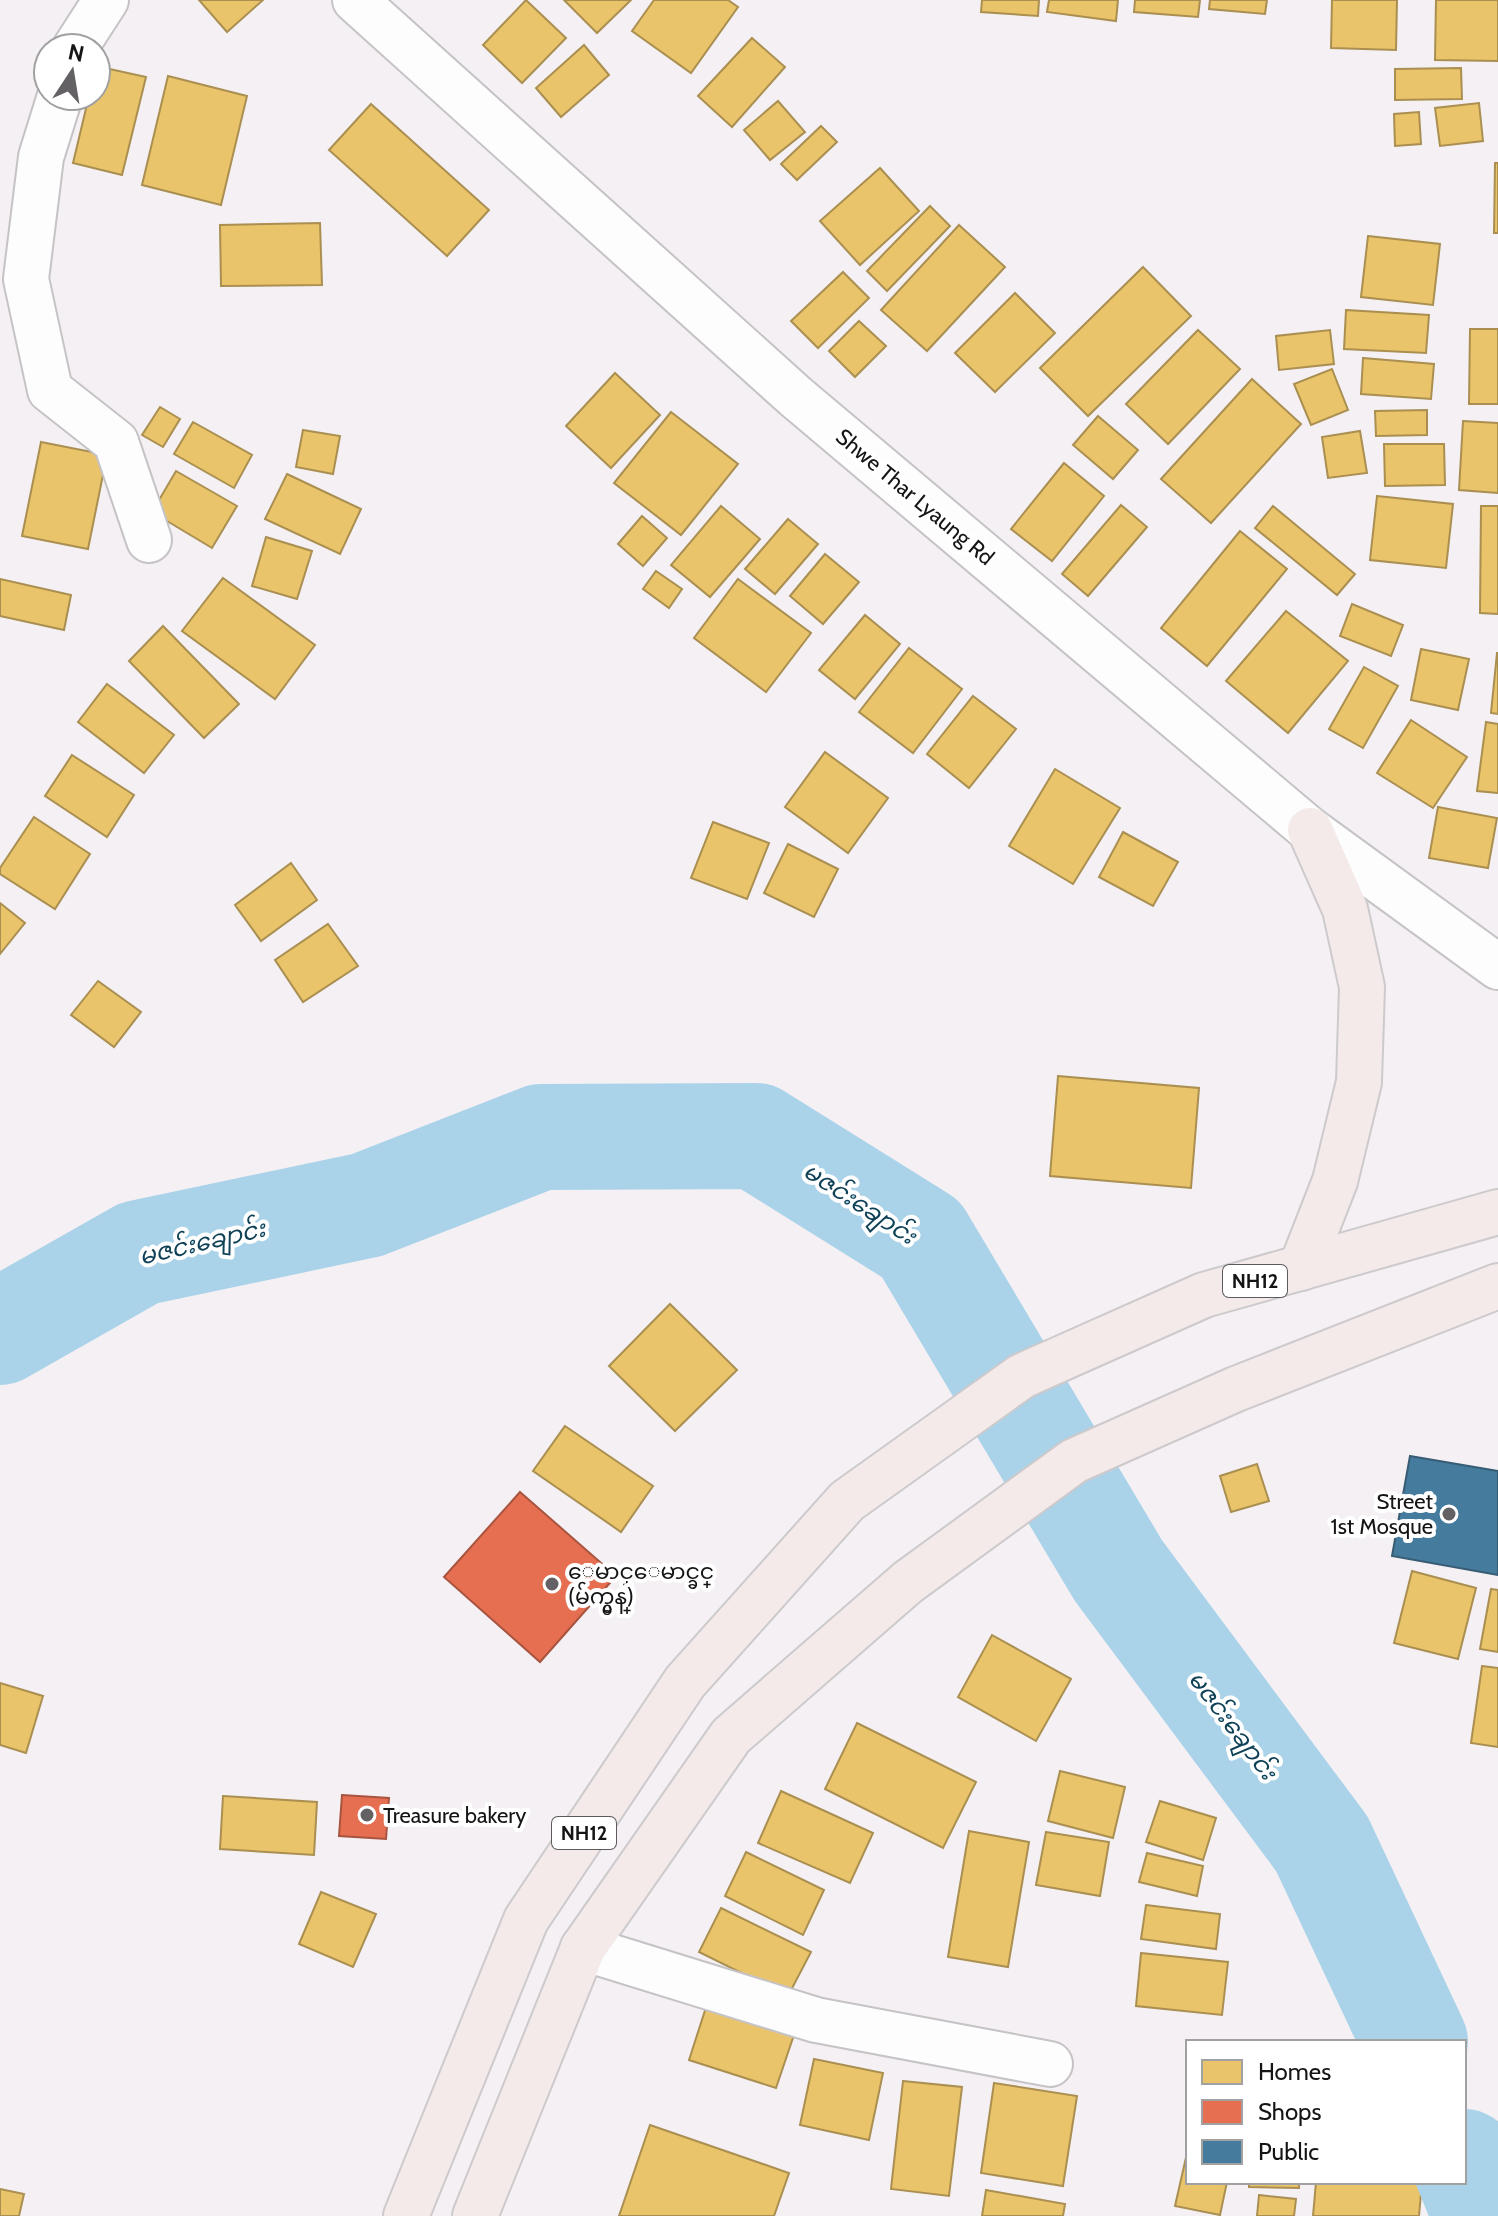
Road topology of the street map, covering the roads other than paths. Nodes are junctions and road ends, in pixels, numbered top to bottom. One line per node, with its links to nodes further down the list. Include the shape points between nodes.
1 (106, 0): 3 (street)
2 (355, 0): 6 (street, Shwe Thar Lyaung Rd, via 796,397)
3 (85, 32)
4 (55, 112): 5 (street, via 41,157 26,279 50,390 116,442)
5 (149, 540)
6 (1310, 830): 7 (street, Shwe Thar Lyaung Rd); 9 (highway, via 1345,909 1362,987 1359,1082 1335,1181)
7 (1498, 967)
8 (1498, 1212): 9 (highway, NH12)
9 (1301, 1268): 13 (highway, NH12, via 1204,1295 1022,1376 847,1501 685,1682 526,1920)
10 (1498, 1286): 11 (highway, NH12, via 1236,1389 1074,1461 908,1582 731,1736)
11 (583, 1948): 12 (street, via 816,2020); 14 (highway, NH12)
12 (1050, 2064)
13 (406, 2216)
14 (475, 2216)

